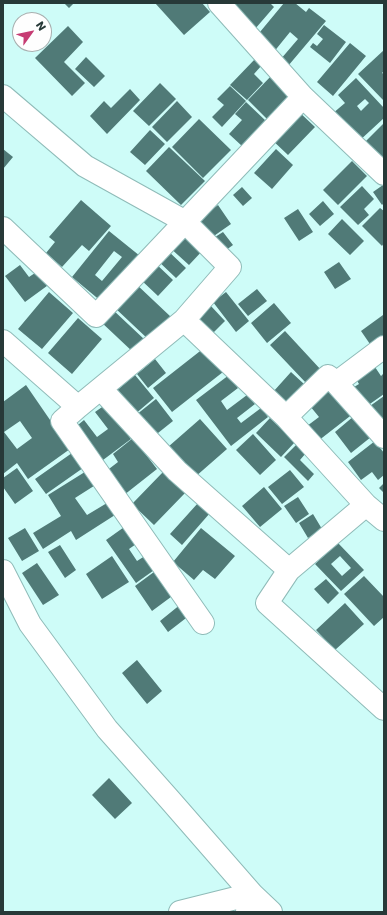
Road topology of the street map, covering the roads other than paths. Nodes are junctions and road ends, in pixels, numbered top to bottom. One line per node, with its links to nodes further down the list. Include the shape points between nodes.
1 (219, 3): 3 (street)
2 (3, 96): 5 (street, via 85,166)
3 (303, 96): 4 (street); 5 (street)
4 (384, 173)
5 (184, 221): 6 (street, via 96,316); 7 (street, via 230,267)
6 (3, 228)
7 (184, 320): 11 (street); 13 (street)
8 (3, 341): 12 (street)
9 (384, 347): 10 (street)
10 (336, 383): 13 (street, via 328,376); 14 (street)
11 (100, 389): 12 (street); 17 (street, via 177,471)
12 (78, 407): 19 (street, via 62,421)
13 (286, 416): 15 (street)
14 (384, 437)
15 (366, 505): 16 (street); 17 (street)
16 (384, 520)
17 (289, 570): 20 (street, via 267,603)
18 (3, 571): 21 (street, via 30,624 107,729 170,800)
19 (203, 623)
20 (384, 709)
21 (249, 903): 22 (street); 23 (street)
22 (180, 912)
23 (271, 912)

